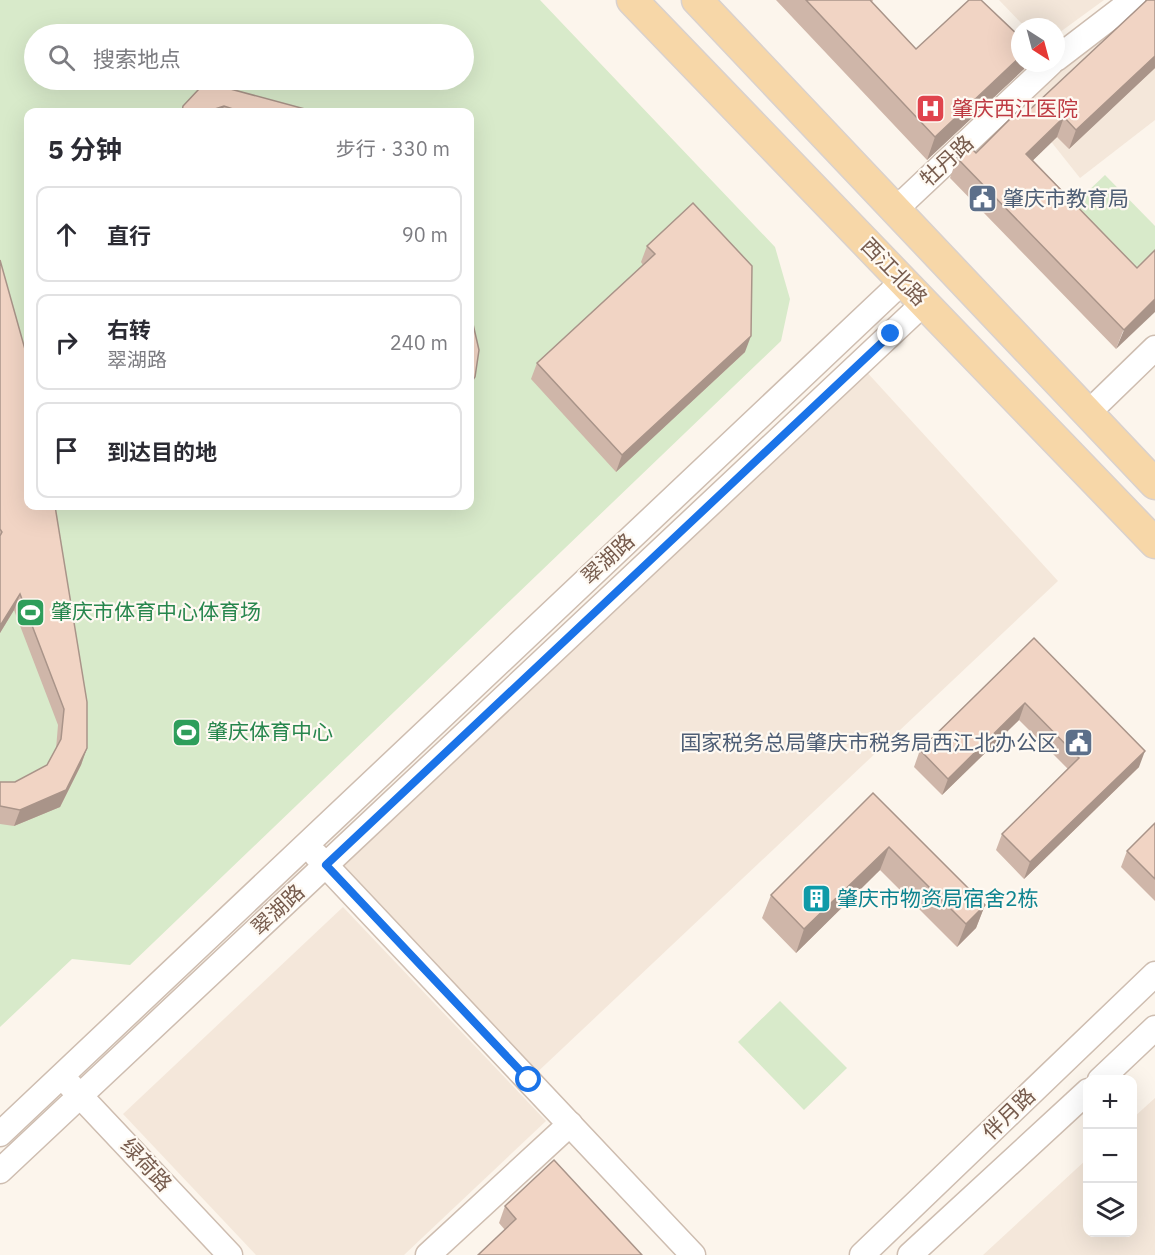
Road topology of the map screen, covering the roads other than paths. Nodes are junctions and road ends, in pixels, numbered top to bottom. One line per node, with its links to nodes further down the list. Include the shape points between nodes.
1 (633, 0): 7 (main road, 西江北路)
2 (1133, 0): 4 (street, 牡丹路)
3 (704, 2): 6 (main road, 西江北路)
4 (1065, 50)
5 (1038, 72): 6 (street, 牡丹路)
6 (895, 210): 10 (main road, 西江北路)
7 (903, 281): 8 (main road, 西江北路); 13 (street, 翠湖路)
8 (924, 303): 12 (main road, 西江北路); 14 (street, 翠湖路)
9 (1155, 348): 10 (street)
10 (1087, 414): 11 (main road, 西江北路)
11 (1155, 484)
12 (1155, 543)
13 (306, 844): 14 (street); 18 (street, 翠湖路)
14 (326, 865): 19 (street, 翠湖路); 21 (street)
15 (1155, 974): 27 (street, 伴月路)
16 (1155, 1028): 17 (street)
17 (1105, 1075)
18 (62, 1076): 19 (street, 绿荷路); 22 (street, 翠湖路)
19 (80, 1096): 23 (street, 翠湖路); 24 (street, 绿荷路)
20 (1083, 1096): 28 (street, 伴月路)
21 (570, 1124): 25 (street); 26 (street)
22 (0, 1134)
23 (0, 1171)
24 (230, 1255)
25 (428, 1255)
26 (693, 1255)
27 (862, 1255)
28 (910, 1255)

